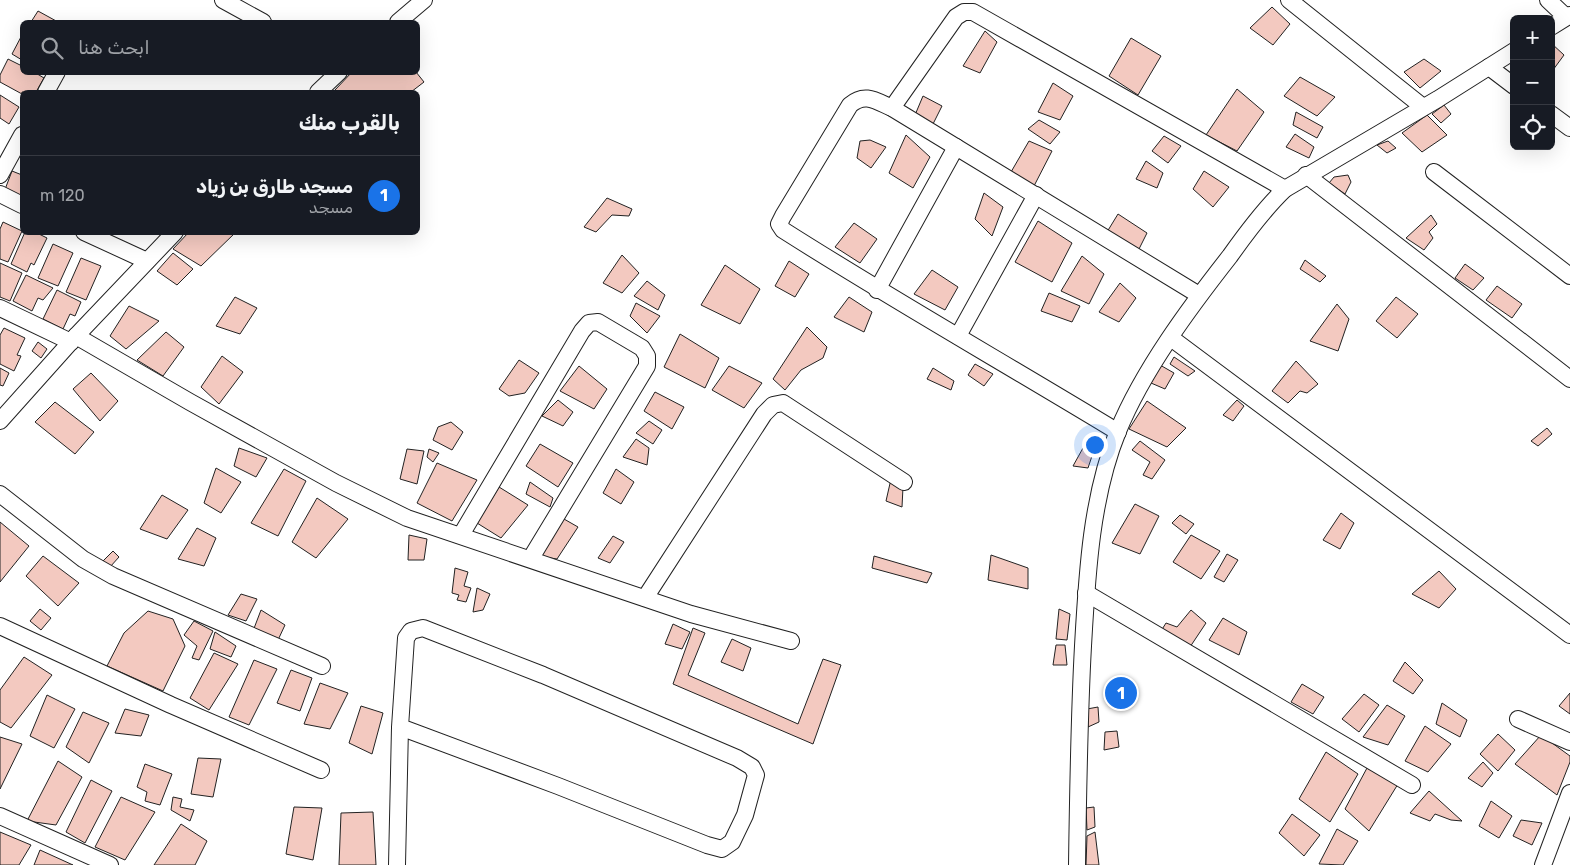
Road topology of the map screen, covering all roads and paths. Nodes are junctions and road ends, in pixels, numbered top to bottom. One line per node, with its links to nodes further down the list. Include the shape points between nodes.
1 (222, 0): 6 (street)
2 (424, 0): 7 (street)
3 (1289, 0): 17 (street)
4 (1548, 0): 5 (street)
5 (1568, 16): 8 (street)
6 (260, 20)
7 (400, 20)
8 (1555, 24)
9 (1510, 54): 10 (street)
10 (1489, 67): 13 (street); 17 (street)
11 (55, 75): 14 (street)
12 (336, 75): 15 (street)
13 (1510, 83)
14 (47, 90)
15 (320, 90)
16 (892, 108): 21 (street); 25 (street, via 956,17 964,12 974,12); 33 (street, via 867,97 858,98 850,104 779,224 783,230)
17 (1423, 108): 24 (street)
18 (1555, 117): 19 (street)
19 (1570, 128)
20 (20, 139): 23 (street)
21 (956, 147): 27 (street); 33 (street)
22 (1434, 172): 32 (street)
23 (0, 175)
24 (1306, 175): 25 (street); 39 (street)
25 (1284, 189): 34 (street, via 1266,207)
26 (0, 194): 28 (street)
27 (1036, 195): 34 (street); 36 (street)
28 (20, 204)
29 (91, 235): 31 (street)
30 (172, 235): 31 (street)
31 (147, 261): 38 (street)
32 (1570, 276)
33 (877, 290): 36 (street)
34 (1199, 295): 37 (street)
35 (0, 308): 38 (street)
36 (958, 336): 41 (street)
37 (1171, 338): 41 (street, via 1134,398); 49 (street)
38 (74, 339): 40 (street); 44 (street, via 372,502 407,518)
39 (1570, 379)
40 (0, 421)
41 (1118, 432): 46 (street, via 1100,492)
42 (904, 482): 47 (street, via 783,403 773,405 764,414)
43 (0, 494): 51 (street, via 83,558 113,576)
44 (461, 535): 45 (street); 45 (street, via 582,331 589,323 598,322 642,348 647,356 647,366)
45 (531, 558): 47 (street)
46 (1086, 593): 56 (street); 61 (street, via 1079,723)
47 (646, 598): 50 (street)
48 (0, 626): 55 (street)
49 (1570, 635)
50 (792, 642)
51 (322, 666)
52 (1518, 719): 54 (street)
53 (400, 727): 53 (street, via 406,638 411,631 423,628 737,758 752,768 756,775 745,815 732,842 722,849 707,846); 60 (street)
54 (1570, 742)
55 (320, 770)
56 (1412, 784)
57 (1570, 793): 62 (street)
58 (0, 816): 59 (street)
59 (110, 865)
60 (397, 865)
61 (1078, 865)
62 (1543, 865)

